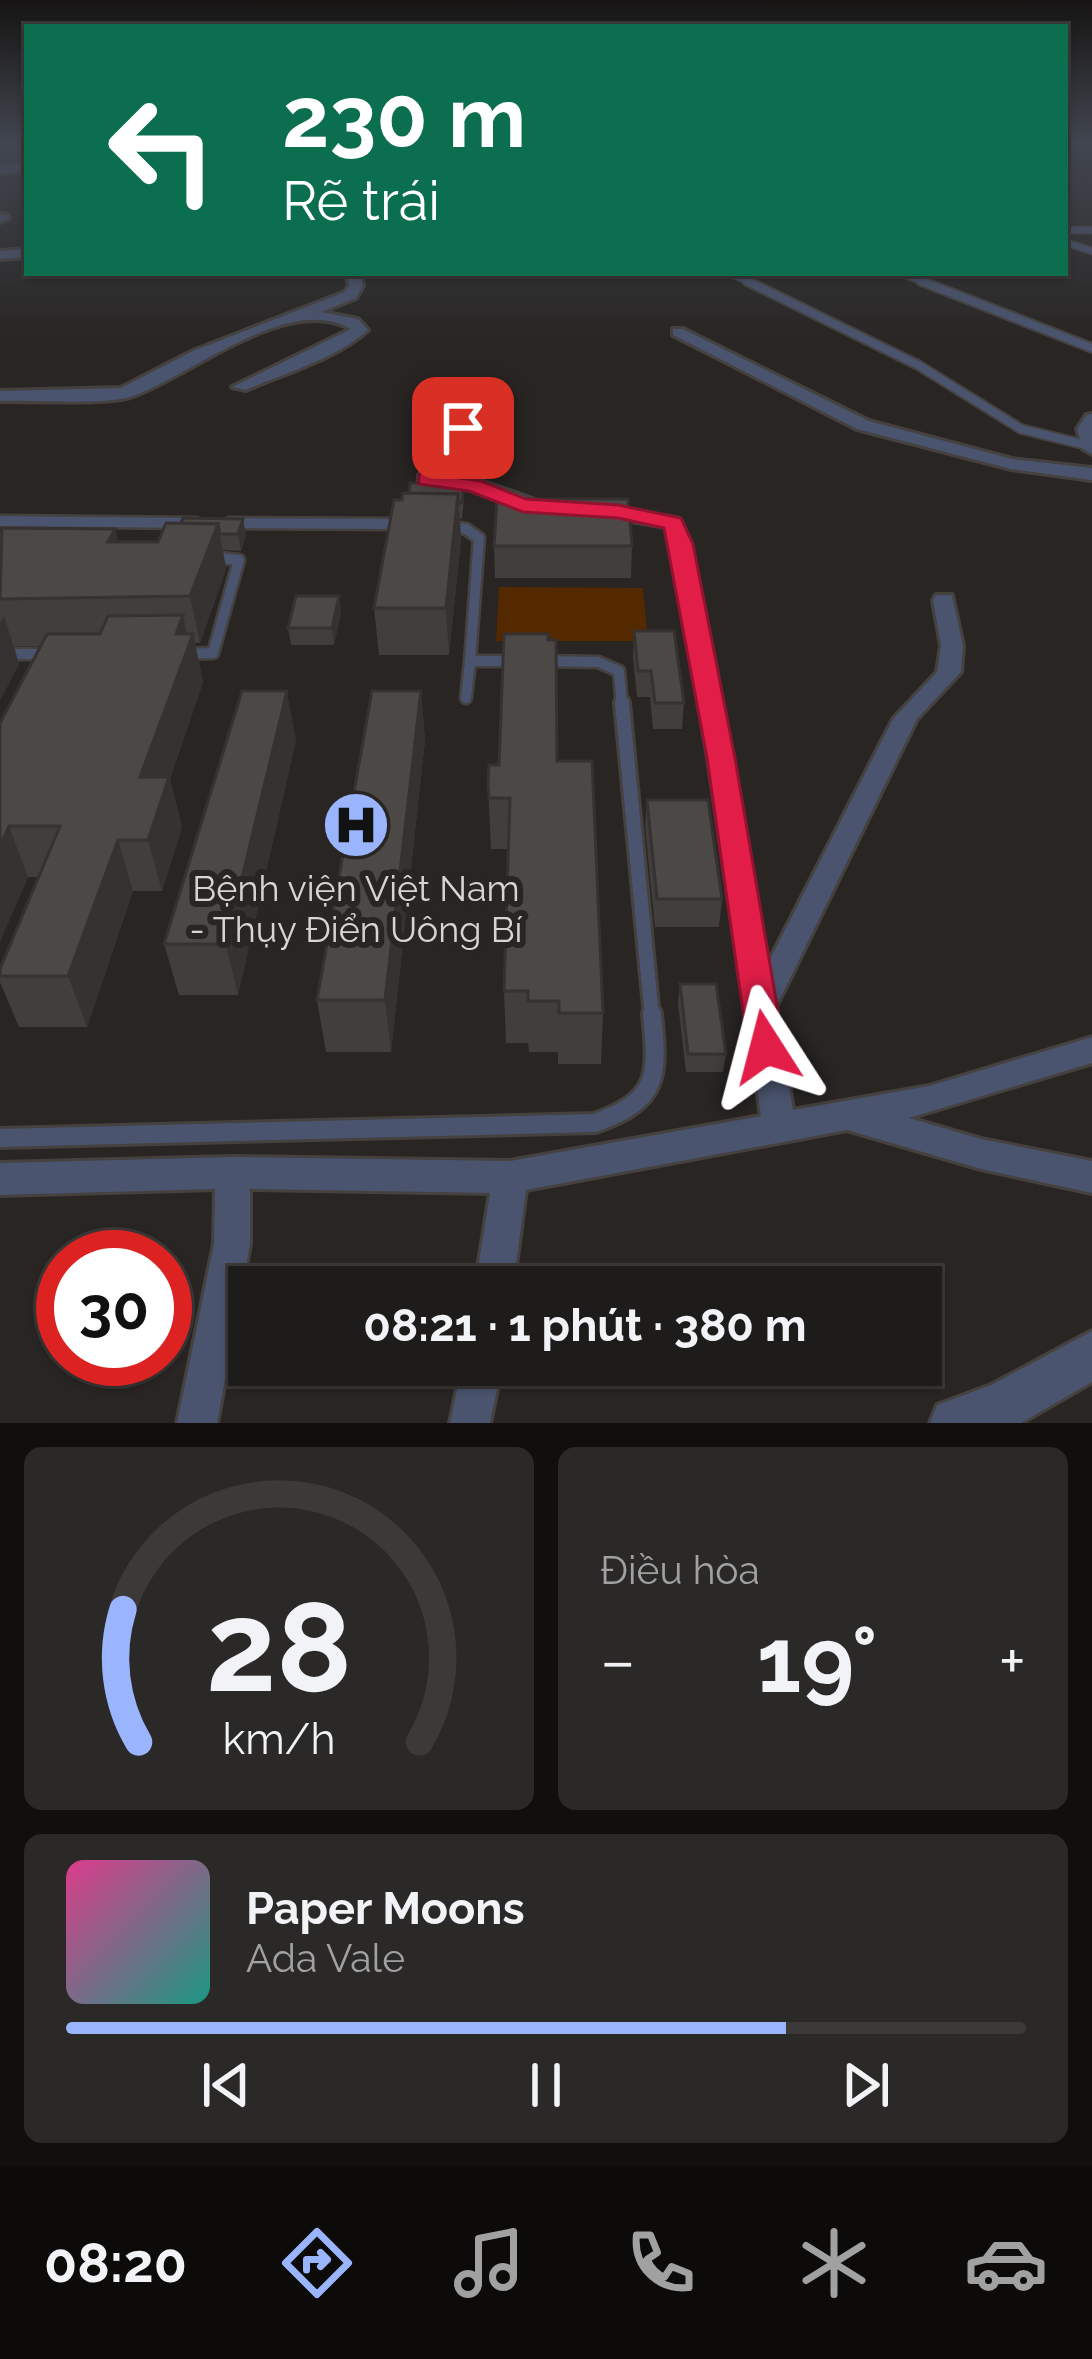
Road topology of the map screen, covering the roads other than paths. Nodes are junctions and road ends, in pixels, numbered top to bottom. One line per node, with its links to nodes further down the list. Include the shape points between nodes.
1 (354, 276): 4 (street, via 351,295)
2 (737, 276): 11 (lane, via 918,365 1021,429)
3 (909, 276): 6 (lane)
4 (310, 314): 7 (street, via 359,330); 8 (street, via 199,354 124,393)
5 (678, 332): 12 (street, via 863,424 1011,464)
6 (1092, 348)
7 (240, 387)
8 (0, 396)
9 (1092, 419): 11 (street)
10 (463, 428): 27 (street, via 426,479 474,485 523,506 673,523)
11 (1091, 448)
12 (1092, 474)
13 (0, 521): 14 (lane)
14 (59, 521): 15 (lane); 19 (lane)
15 (202, 523)
16 (226, 523): 17 (lane)
17 (416, 525)
18 (439, 525): 25 (lane, via 478,538)
19 (50, 536)
20 (188, 557): 23 (lane, via 239,560 213,653)
21 (944, 600): 27 (street, via 950,671 909,712)
22 (71, 654): 24 (lane)
23 (166, 654)
24 (0, 655)
25 (470, 661): 26 (lane); 31 (lane, via 598,662 619,671 657,1070 649,1095 595,1123)
26 (466, 698)
27 (760, 1008): 30 (street)
28 (1092, 1050): 29 (street, via 928,1100)
29 (847, 1115): 30 (street); 34 (street)
30 (778, 1126): 33 (street)
31 (0, 1138)
32 (233, 1173): 33 (street); 35 (street); 39 (street, via 232,1244)
33 (510, 1177): 36 (street)
34 (1092, 1178)
35 (0, 1179)
36 (497, 1266)
37 (1092, 1355): 41 (street)
38 (478, 1386): 40 (street)
39 (197, 1423)
40 (470, 1423)
41 (955, 1423)

